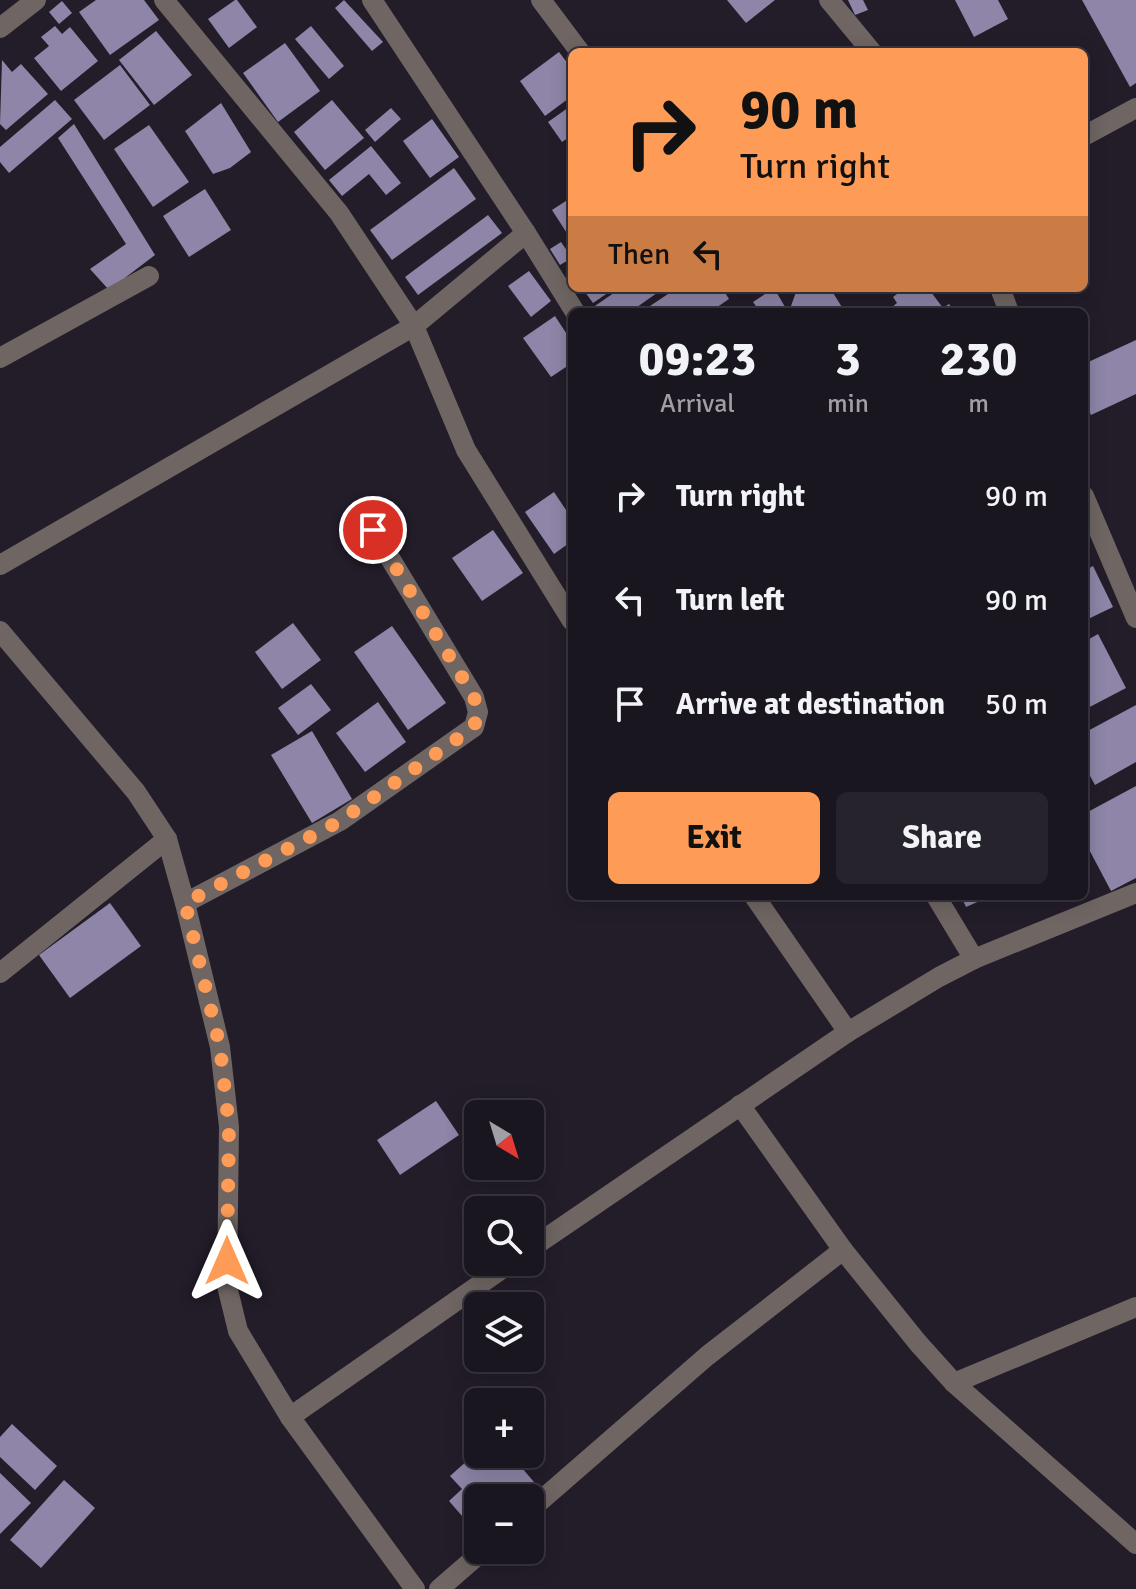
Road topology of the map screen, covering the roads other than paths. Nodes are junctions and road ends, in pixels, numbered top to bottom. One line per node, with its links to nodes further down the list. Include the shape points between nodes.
1 (36, 0): 6 (street)
2 (164, 0): 14 (street, via 339,213)
3 (372, 0): 11 (street)
4 (541, 0): 7 (street)
5 (829, 0): 8 (street)
6 (0, 28)
7 (577, 48)
8 (869, 48)
9 (1136, 108): 10 (street)
10 (1088, 134)
11 (526, 233): 13 (street); 14 (street)
12 (149, 276): 15 (street)
13 (573, 308)
14 (414, 326): 18 (street); 19 (street, via 466,450)
15 (0, 358)
16 (1088, 505): 20 (street)
17 (373, 530): 26 (street, via 474,697 474,727 340,821)
18 (0, 565)
19 (568, 615)
20 (1136, 618)
21 (0, 631): 22 (street, via 136,792)
22 (167, 839): 26 (street); 28 (street)
23 (1136, 893): 27 (street)
24 (757, 900): 29 (street)
25 (938, 900): 27 (street)
26 (185, 903): 36 (street, via 220,1047 229,1127 227,1286 238,1331)
27 (974, 959): 29 (street)
28 (0, 973)
29 (848, 1032): 30 (street)
30 (740, 1105): 31 (street); 32 (street)
31 (544, 1239)
32 (843, 1250): 35 (street); 37 (street, via 707,1356)
33 (492, 1276): 36 (street)
34 (1136, 1307): 35 (street)
35 (954, 1383): 38 (street)
36 (290, 1417): 40 (street)
37 (544, 1498)
38 (1136, 1544)
39 (468, 1564): 41 (street)
40 (415, 1589)
41 (439, 1589)

